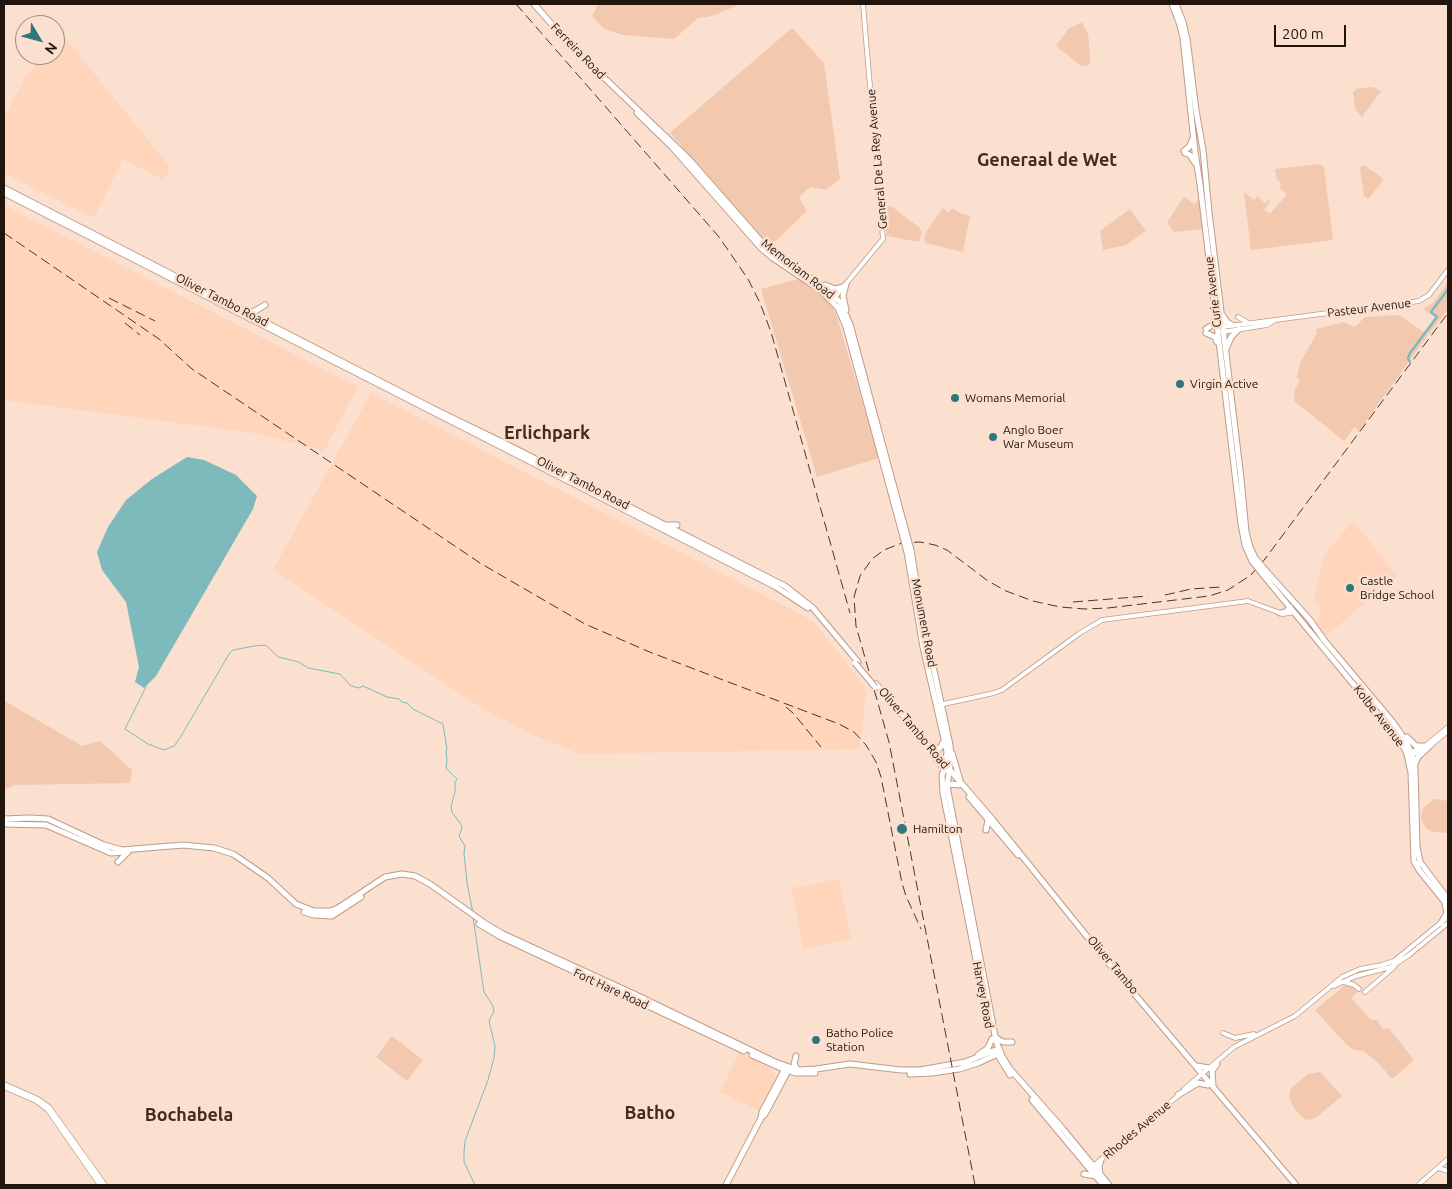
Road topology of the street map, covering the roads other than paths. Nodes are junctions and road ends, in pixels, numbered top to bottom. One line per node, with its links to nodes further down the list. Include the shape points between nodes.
1 (534, 4): 5 (main road, Ferreira Road)
2 (864, 4): 12 (street, General De La Rey Avenue, via 883,239)
3 (1172, 4): 6 (main road, Curie Avenue, via 1183,38)
4 (1176, 4): 19 (main road, Curie Avenue, via 1187,39 1204,156)
5 (652, 125): 11 (main road, Memoriam Road, via 688,158 730,210 767,248)
6 (1193, 132): 7 (main road, Curie Avenue); 7 (main road, via 1190,145 1184,152 1192,156)
7 (1197, 168): 19 (main road, Curie Avenue)
8 (4, 188): 18 (main road, Oliver Tambo Road)
9 (4, 193): 32 (main road, Oliver Tambo Road, via 432,413)
10 (1448, 270): 21 (street, Pasteur Avenue, via 1422,300)
11 (814, 282): 12 (main road, via 834,289); 13 (main road, Memoriam Road); 14 (main road, Memoriam Road)
12 (845, 285): 14 (street, General De La Rey Avenue); 24 (main road, via 843,296)
13 (826, 294): 14 (main road); 16 (main road, Memoriam Road)
14 (834, 296): 16 (main road); 24 (main road, Memoriam Road)
15 (265, 305): 18 (main road)
16 (836, 305): 31 (main road, Memoriam Road, via 846,327)
17 (263, 310): 22 (main road)
18 (248, 312): 22 (main road, Oliver Tambo Road)
19 (1219, 314): 25 (main road); 26 (main road, Curie Avenue); 28 (main road, Curie Avenue); 30 (main road, via 1206,331 1216,338)
20 (1238, 317): 23 (street)
21 (1275, 320): 23 (street, Pasteur Avenue); 27 (street, Pasteur Avenue, via 1267,325)
22 (265, 322): 32 (main road, Oliver Tambo Road)
23 (1248, 323): 25 (street, Pasteur Avenue)
24 (850, 324): 31 (main road, Memoriam Road)
25 (1232, 325): 26 (street, Pasteur Avenue)
26 (1224, 329): 27 (street, Pasteur Avenue); 28 (street); 29 (main road, Curie Avenue)
27 (1239, 329): 29 (main road, via 1230,339)
28 (1218, 330): 30 (main road, Curie Avenue)
29 (1227, 352): 33 (main road, Curie Avenue, via 1246,532)
30 (1221, 357): 33 (main road, Curie Avenue, via 1245,547)
31 (890, 478): 46 (main road, Monument Road, bridge, via 909,551)
32 (676, 530): 44 (main road, Oliver Tambo Road, bridge, via 801,602)
33 (1254, 559): 34 (main road, Curie Avenue, bridge)
34 (1266, 574): 35 (main road, Kolbe Avenue); 36 (main road, Kolbe Avenue)
35 (1285, 592): 37 (main road); 40 (main road, Kolbe Avenue)
36 (1290, 607): 37 (main road, Kolbe Avenue); 38 (main road)
37 (1294, 612): 39 (street); 40 (main road); 42 (main road, Kolbe Avenue)
38 (1280, 613): 39 (street); 46 (street, via 1248,602 1102,620 1002,690)
39 (1288, 614): 42 (main road)
40 (1304, 614): 41 (main road, Kolbe Avenue)
41 (1310, 620): 42 (main road); 43 (main road); 45 (main road, Kolbe Avenue)
42 (1301, 621): 43 (main road, Kolbe Avenue)
43 (1310, 632): 45 (main road, Kolbe Avenue)
44 (875, 685): 52 (main road, Oliver Tambo Road); 55 (main road, Oliver Tambo Road)
45 (1360, 687): 49 (main road, Kolbe Avenue); 54 (main road, Kolbe Avenue)
46 (938, 705): 50 (main road, Monument Road); 53 (main road, Monument Road)
47 (1448, 727): 51 (street)
48 (1448, 731): 51 (street)
49 (1400, 732): 51 (main road, via 1416,746); 54 (main road, Kolbe Avenue)
50 (944, 741): 52 (main road, via 942,747); 55 (main road, Monument Road)
51 (1428, 746): 54 (street); 56 (main road, via 1418,758)
52 (933, 750): 55 (main road, Oliver Tambo Road)
53 (950, 750): 55 (main road, Monument Road); 57 (main road)
54 (1409, 754): 56 (main road, Kolbe Avenue); 68 (main road, Kolbe Avenue, via 1414,861)
55 (945, 768): 57 (main road, Oliver Tambo Road); 58 (main road, Harvey Road); 59 (main road, Harvey Road, via 940,776)
56 (1415, 768): 68 (main road, Kolbe Avenue, via 1420,862)
57 (960, 784): 58 (main road); 61 (main road, Oliver Tambo Road); 67 (main road, Oliver Tambo Road)
58 (947, 786): 59 (main road, Harvey Road)
59 (948, 808): 85 (main road, Harvey Road, via 970,900)
60 (4, 819): 64 (main road, Fort Hare Road, via 48,820 116,848)
61 (988, 820): 63 (main road, Oliver Tambo Road); 63 (main road, via 986,830)
62 (4, 824): 65 (main road, Fort Hare Road, via 46,825)
63 (995, 829): 67 (main road, Oliver Tambo Road)
64 (135, 849): 66 (main road, Fort Hare Road); 75 (main road, Fort Hare Road, via 183,845 214,848 233,854 294,906 314,915 332,916 384,881 403,877 424,882)
65 (111, 852): 66 (main road, Fort Hare Road); 66 (main road, via 118,863)
66 (128, 852)
67 (1023, 858): 73 (main road, Oliver Tambo Road)
68 (1446, 900): 69 (main road, Kolbe Avenue); 71 (main road, via 1448,913)
69 (1448, 906)
70 (1448, 917): 71 (street)
71 (1441, 923): 74 (street)
72 (1448, 923): 74 (street)
73 (1083, 931): 94 (main road, Oliver Tambo); 99 (main road, Oliver Tambo)
74 (1432, 934): 76 (street)
75 (502, 936): 91 (main road, Fort Hare Road); 97 (main road, Fort Hare Road)
76 (1408, 954): 77 (street); 78 (street, via 1388,964 1360,969)
77 (1398, 963): 78 (street, via 1386,969); 82 (street)
78 (1351, 975): 79 (street); 80 (street, via 1342,977)
79 (1342, 982): 80 (street); 81 (street, via 1354,984)
80 (1330, 989): 83 (street, via 1295,1016)
81 (1359, 989)
82 (1365, 992)
83 (1266, 1031): 84 (street, via 1239,1038); 87 (street)
84 (1223, 1033)
85 (993, 1038): 86 (main road); 88 (main road, Harvey Road); 90 (main road, via 988,1048)
86 (1012, 1042)
87 (1239, 1045): 92 (street); 96 (street)
88 (998, 1052): 90 (main road, Fort Hare Road); 93 (main road, Fort Hare Road); 95 (main road, Harvey Road); 105 (main road, Harvey Road)
89 (796, 1056): 98 (main road, via 794,1064)
90 (962, 1063): 98 (main road, Fort Hare Road, via 914,1070 850,1064)
91 (771, 1064): 97 (main road, Fort Hare Road); 100 (main road)
92 (1217, 1064): 99 (street); 102 (main road, via 1212,1071)
93 (968, 1066): 95 (main road, via 990,1059); 98 (main road, Fort Hare Road, via 920,1074 850,1067)
94 (1197, 1066): 96 (main road); 99 (main road, Oliver Tambo)
95 (1005, 1068): 109 (main road, Harvey Road)
96 (1209, 1068): 99 (street)
97 (788, 1069): 98 (main road, Fort Hare Road); 100 (main road)
98 (800, 1072): 100 (main road)
99 (1203, 1074): 102 (main road, Oliver Tambo); 103 (street, Rhodes Avenue)
100 (781, 1080): 116 (main road)
101 (4, 1085): 104 (street)
102 (1212, 1085): 103 (main road, via 1198,1083); 119 (main road, Oliver Tambo)
103 (1180, 1093): 107 (street, Rhodes Avenue)
104 (45, 1106): 114 (street); 115 (street, via 56,1114)
105 (1088, 1159): 107 (main road); 109 (main road, Harvey Road)
106 (1448, 1159): 108 (street)
107 (1100, 1161): 109 (street, Rhodes Avenue); 113 (main road)
108 (1444, 1163): 110 (street); 111 (street)
109 (1092, 1167): 113 (main road, Harvey Road)
110 (1438, 1168): 111 (street); 120 (street)
111 (1448, 1169)
112 (1084, 1174): 113 (main road)
113 (1098, 1175): 117 (main road, Harvey Road); 118 (main road, Harvey Road)
114 (100, 1185)
115 (105, 1185)
116 (726, 1185)
117 (1103, 1185)
118 (1109, 1185)
119 (1296, 1185)
120 (1418, 1185)

